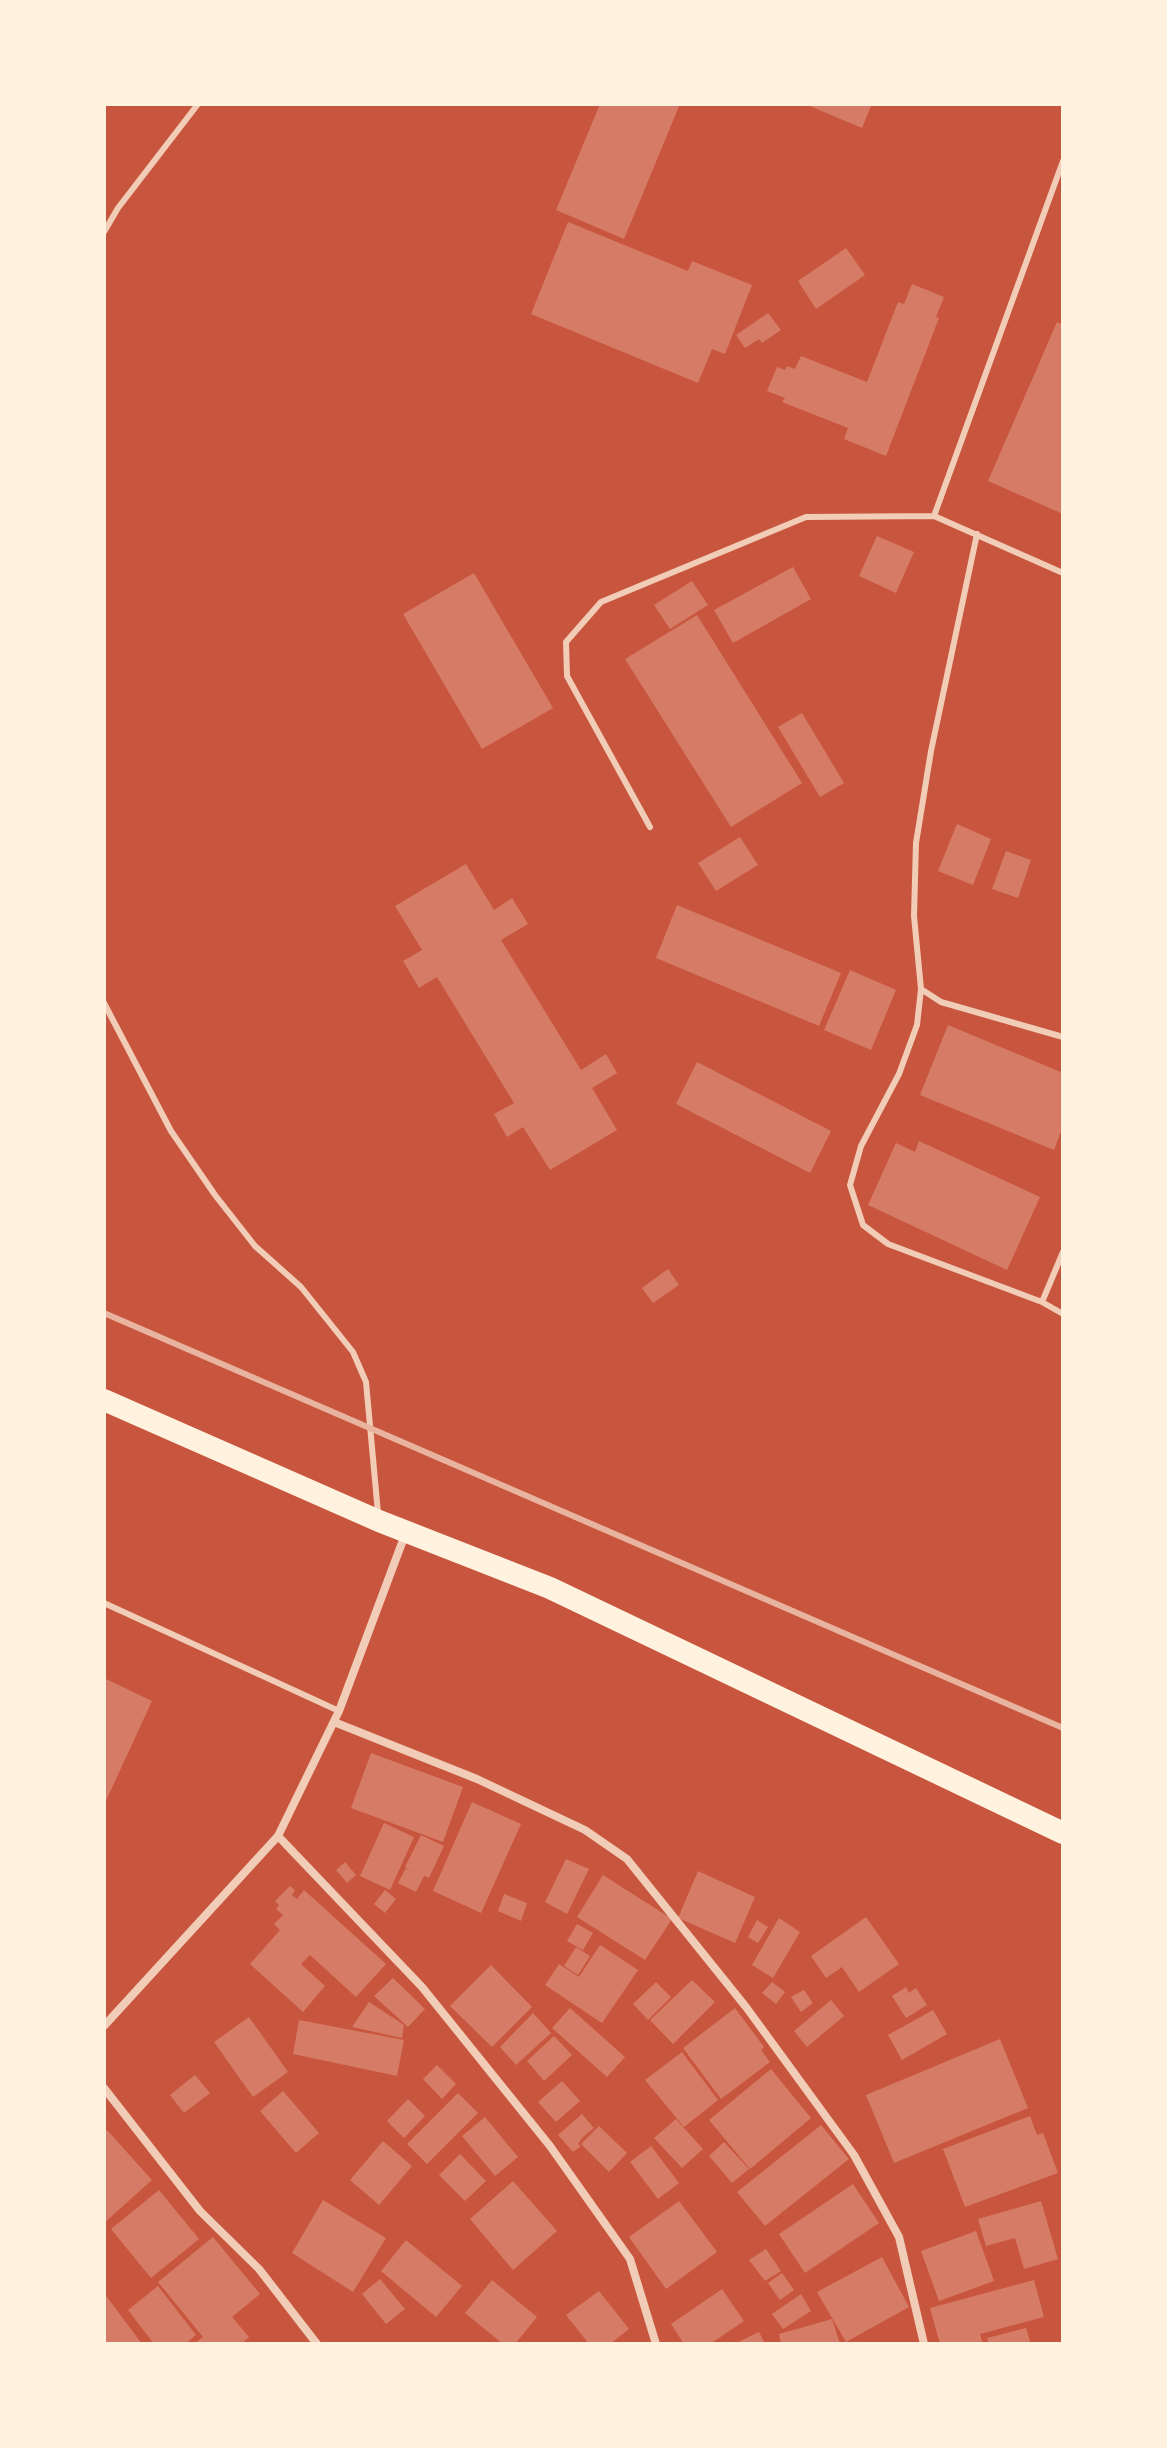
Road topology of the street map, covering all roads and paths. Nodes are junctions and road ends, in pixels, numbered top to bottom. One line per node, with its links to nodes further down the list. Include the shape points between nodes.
1 (198, 104): 3 (lane)
2 (1063, 161): 4 (lane)
3 (104, 232)
4 (934, 516): 5 (lane); 7 (lane, via 806,517 601,602 566,642 567,676)
5 (977, 534): 6 (lane); 8 (lane, via 916,843 914,916)
6 (1063, 573)
7 (650, 827)
8 (921, 989): 10 (lane, via 941,1002); 12 (lane, via 917,1025 899,1074 861,1146 850,1185 863,1225 888,1244)
9 (104, 1003): 15 (lane, via 171,1131 206,1182 255,1246 301,1287 353,1352 366,1382)
10 (1063, 1037)
11 (1063, 1252): 12 (lane)
12 (1042, 1302): 13 (lane)
13 (1063, 1314)
14 (104, 1400): 15 (highway)
15 (379, 1521): 16 (highway)
16 (407, 1531): 18 (street); 20 (highway, via 550,1588)
17 (104, 1603): 18 (lane)
18 (339, 1711): 19 (street)
19 (334, 1722): 21 (street); 26 (street, via 477,1779 585,1830 627,1859 746,2007 854,2155 899,2237)
20 (1063, 1833)
21 (278, 1836): 22 (street); 25 (street, via 422,1987 550,2146 630,2259)
22 (104, 2026)
23 (104, 2088): 24 (street, via 200,2211 259,2269)
24 (317, 2344)
25 (656, 2344)
26 (924, 2344)

